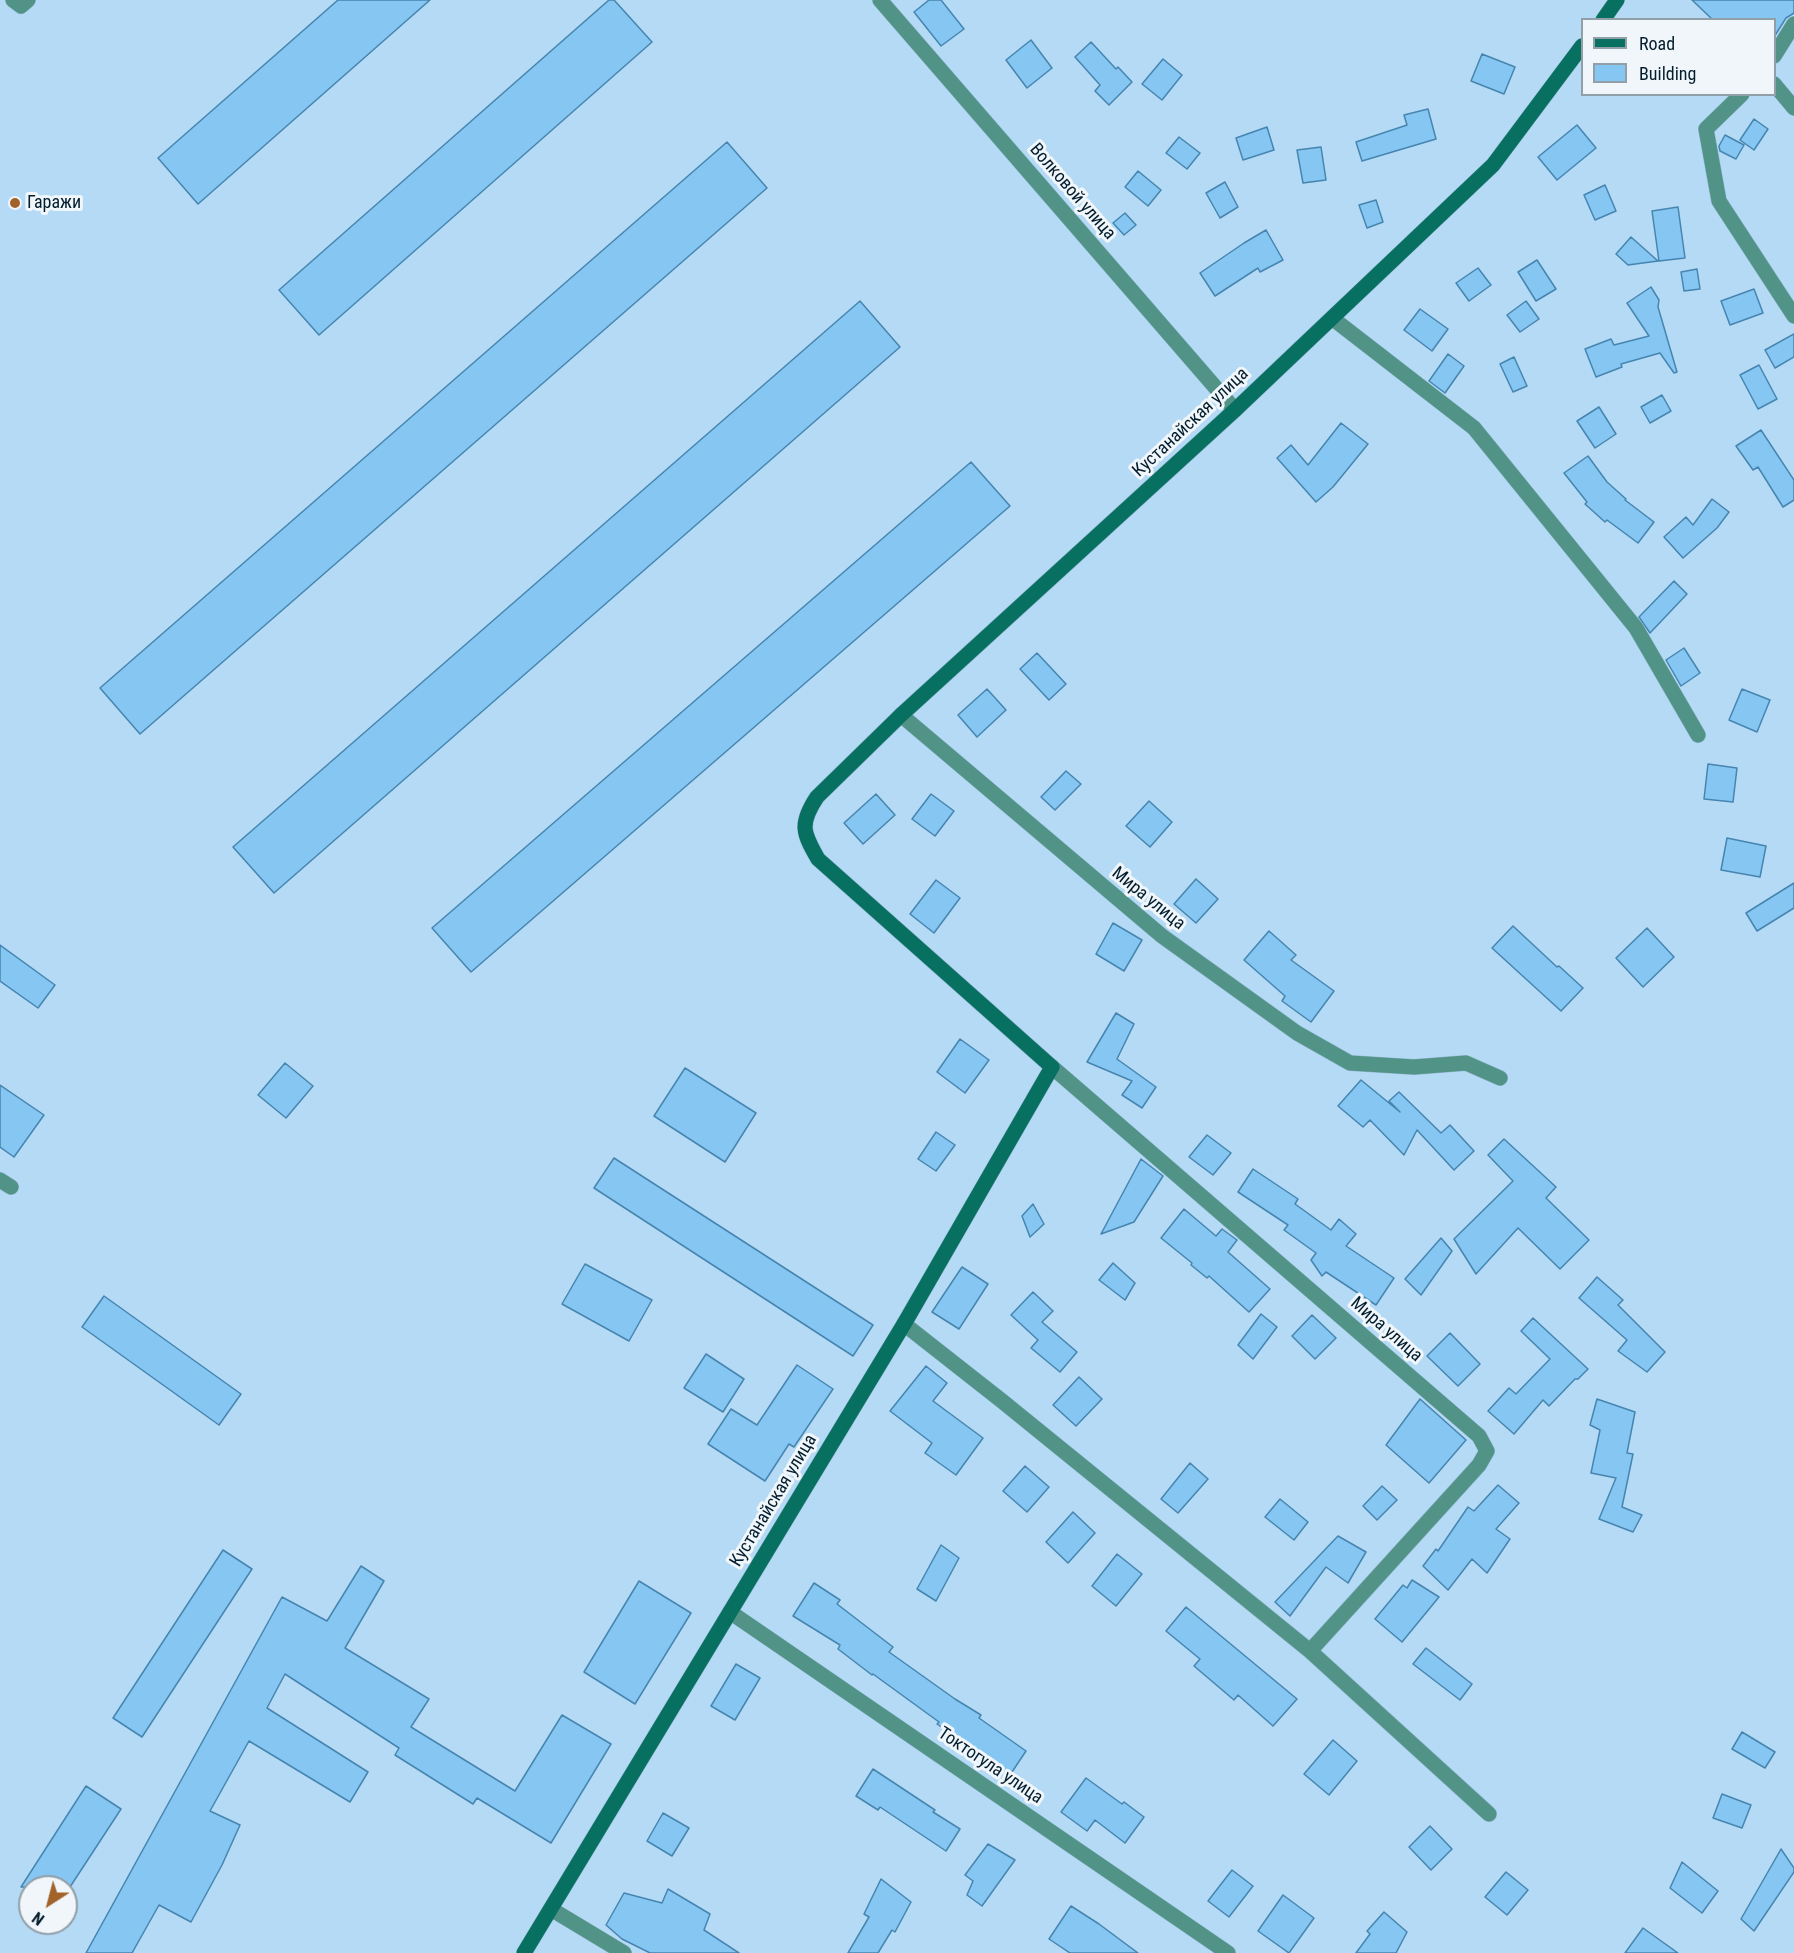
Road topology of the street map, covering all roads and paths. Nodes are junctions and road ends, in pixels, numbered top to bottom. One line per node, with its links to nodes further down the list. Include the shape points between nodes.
1 (13, 0): 2 (street, via 21,6)
2 (28, 0)
3 (880, 0): 14 (street, Волковой улица)
4 (1617, 0): 5 (street)
5 (1604, 18)
6 (1794, 24): 8 (street)
7 (1581, 47): 13 (street, Кустанайская улица, via 1493,165)
8 (1776, 53)
9 (1776, 86): 11 (street)
10 (1740, 96): 12 (street, via 1706,129 1719,201)
11 (1794, 108)
12 (1794, 316)
13 (1332, 318): 14 (street, Кустанайская улица); 16 (street, via 1474,428 1636,628)
14 (1235, 410): 15 (street, Кустанайская улица)
15 (901, 715): 17 (street, Кустанайская улица, via 817,797 808,811 805,836 818,859); 18 (street, Мира улица, via 1162,936 1297,1034 1350,1063 1414,1067 1467,1063)
16 (1698, 735)
17 (1052, 1067): 19 (street, Кустанайская улица); 21 (street, Мира улица, via 1479,1436 1487,1451 1479,1465)
18 (1500, 1078)
19 (903, 1324): 20 (street, Кустанайская улица); 21 (street)
20 (730, 1612): 23 (street, Кустанайская улица); 26 (street, Токтогула улица)
21 (1310, 1651): 22 (street)
22 (1489, 1814)
23 (551, 1909): 24 (street, Кустанайская улица); 25 (street)
24 (524, 1953)
25 (624, 1953)
26 (1228, 1953)

